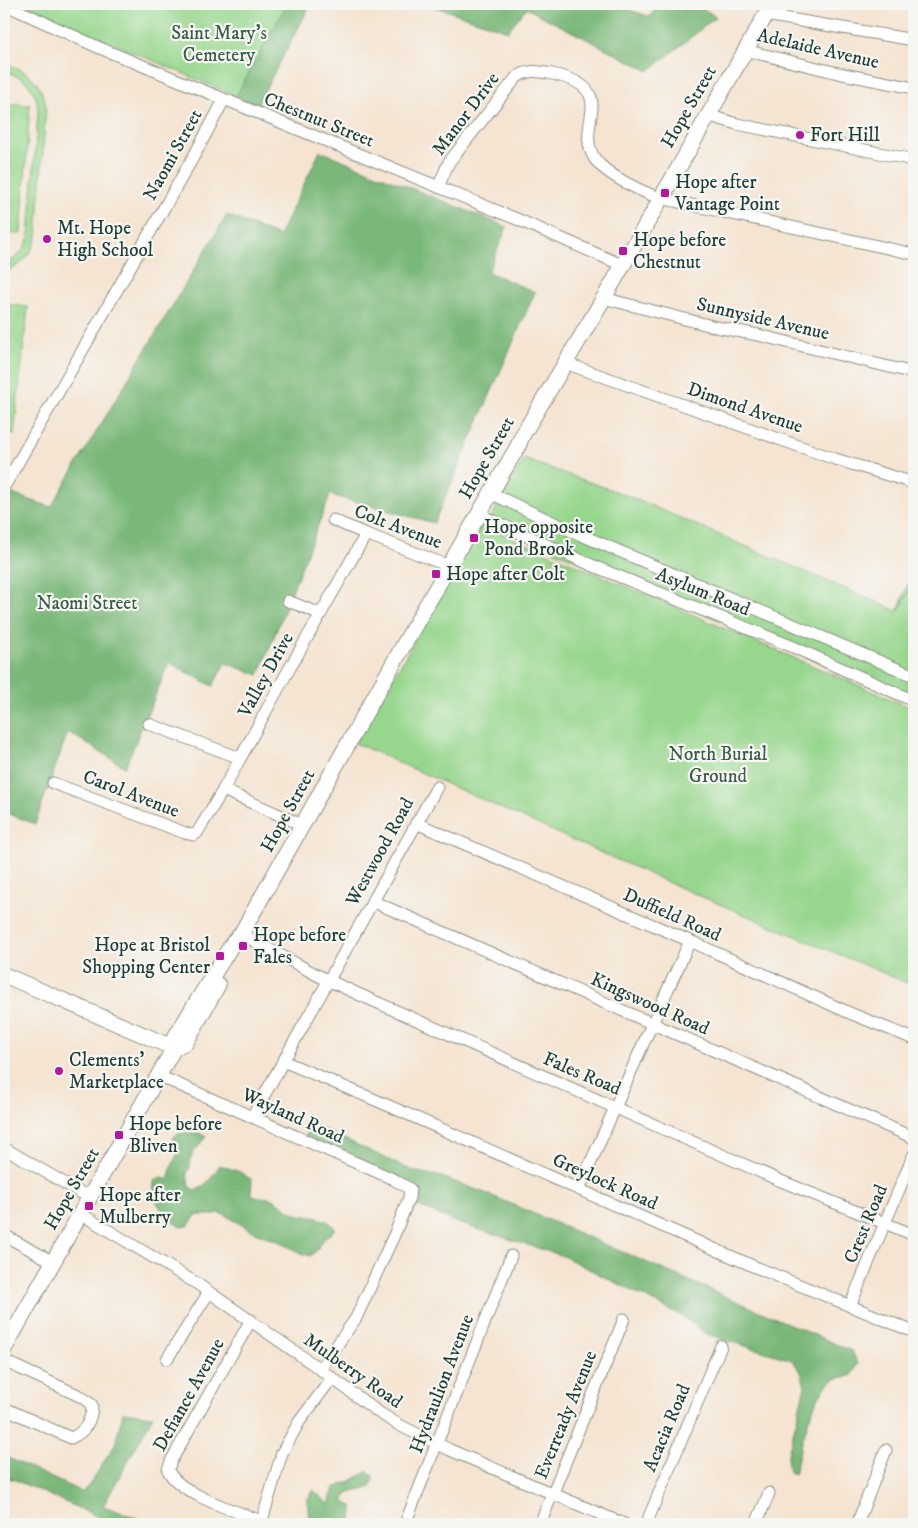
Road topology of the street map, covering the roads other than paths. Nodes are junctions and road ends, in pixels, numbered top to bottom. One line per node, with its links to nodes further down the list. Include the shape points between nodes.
1 (4, 4): 6 (street, Chestnut Street)
2 (768, 9): 3 (street); 4 (main road, Hope Street)
3 (914, 40)
4 (744, 50): 5 (street, Adelaide Avenue); 7 (main road, Hope Street)
5 (914, 88)
6 (224, 100): 9 (street, Chestnut Street); 17 (street, Naomi Street)
7 (707, 115): 8 (street); 10 (main road, Hope Street)
8 (914, 160)
9 (438, 187): 10 (street, Manor Drive, via 449,162 503,92 519,75 533,70 563,76 584,86 592,102 588,143 595,159 640,191); 12 (street, Chestnut Street)
10 (660, 198): 11 (street, Manor Drive); 12 (main road, Hope Street)
11 (914, 254)
12 (622, 265): 13 (main road, Hope Street)
13 (603, 298): 14 (main road, Hope Street); 15 (street, Sunnyside Avenue)
14 (565, 363): 16 (street, Dimond Avenue, via 835,459); 18 (main road, Hope Street)
15 (914, 373)
16 (914, 483)
17 (4, 487)
18 (490, 493): 19 (main road, Hope Street); 25 (street, Asylum Road, via 574,532)
19 (478, 514): 22 (main road, Hope Street); 26 (street, Asylum Road)
20 (333, 520): 21 (street, Colt Avenue)
21 (366, 534): 22 (street, Colt Avenue); 24 (street, Valley Drive)
22 (449, 566): 33 (main road, Hope Street)
23 (288, 601): 24 (street)
24 (321, 614): 28 (street, Valley Drive)
25 (914, 676)
26 (914, 700)
27 (149, 724): 28 (street)
28 (240, 758): 31 (street, Valley Drive)
29 (53, 783): 34 (street, Carol Avenue, via 185,833)
30 (437, 787): 32 (street, Westwood Road)
31 (223, 790): 33 (street); 34 (street, Valley Drive)
32 (416, 823): 35 (street, Westwood Road); 37 (street, Duffield Road)
33 (302, 825): 36 (main road, Hope Street)
34 (197, 834)
35 (372, 902): 39 (street, Westwood Road); 40 (street, Kingswood Road)
36 (241, 934): 39 (street, Fales Road); 42 (main road, Hope Street, via 240,944 186,1042)
37 (690, 941): 40 (street); 41 (street, Duffield Road)
38 (4, 975): 42 (main road)
39 (329, 980): 43 (street, Westwood Road); 45 (street, Fales Road)
40 (652, 1024): 45 (street); 47 (street, Kingswood Road)
41 (914, 1039)
42 (174, 1048): 44 (main road, Hope Street)
43 (284, 1061): 46 (street, Westwood Road); 50 (street, Greylock Road)
44 (159, 1076): 46 (street, Wayland Road); 51 (main road, Hope Street)
45 (615, 1107): 50 (street); 53 (street, Fales Road)
46 (252, 1117): 67 (street, Wayland Road, via 393,1179 407,1186 410,1192 356,1318)
47 (914, 1138)
48 (4, 1148): 51 (street)
49 (914, 1154): 53 (street, Crest Road)
50 (579, 1189): 59 (street, Greylock Road)
51 (90, 1198): 52 (main road, Hope Street)
52 (81, 1214): 57 (main road, Hope Street); 58 (street, Mulberry Road)
53 (885, 1224): 55 (street, Fales Road); 59 (street, Crest Road)
54 (4, 1235): 57 (street)
55 (914, 1235)
56 (511, 1256): 70 (street, Hydraulion Avenue)
57 (53, 1262): 64 (main road, Hope Street)
58 (209, 1292): 61 (street, Mulberry Road); 65 (street)
59 (850, 1306): 62 (street, Greylock Road)
60 (624, 1318): 73 (street, Everready Avenue)
61 (251, 1320): 67 (street, Mulberry Road); 74 (street, Defiance Avenue, via 168,1470 174,1480 199,1496)
62 (914, 1332)
63 (721, 1346): 78 (street, Acacia Road)
64 (4, 1349)
65 (167, 1359)
66 (4, 1361): 69 (street, via 82,1397 92,1406 92,1415 80,1433 71,1438)
67 (320, 1369): 68 (street, Mulberry Road)
68 (332, 1378): 70 (street, Mulberry Road, via 399,1425); 74 (street, via 299,1422 282,1453)
69 (4, 1408)
70 (437, 1444): 73 (street, Mulberry Road); 75 (street, Hydraulion Avenue)
71 (886, 1450): 80 (street)
72 (769, 1493): 79 (street)
73 (552, 1494): 76 (street, Everready Avenue); 77 (street, Mulberry Road)
74 (262, 1523)
75 (405, 1524)
76 (540, 1524)
77 (624, 1524)
78 (646, 1524)
79 (756, 1524)
80 (857, 1524)

